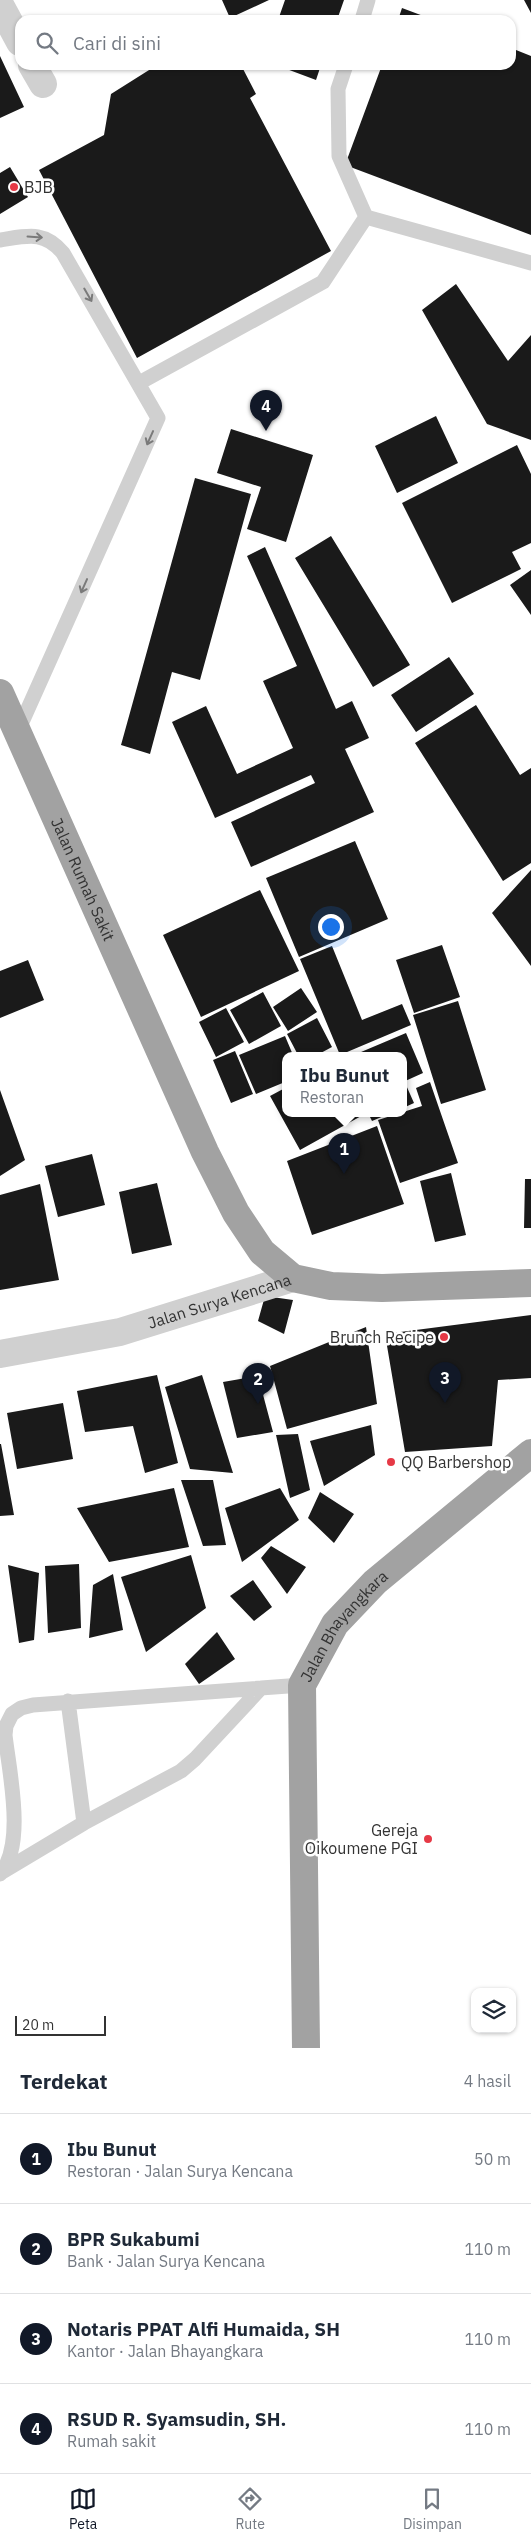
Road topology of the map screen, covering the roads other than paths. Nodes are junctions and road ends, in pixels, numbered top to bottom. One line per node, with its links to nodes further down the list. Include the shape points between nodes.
1 (368, 0): 3 (lane)
2 (0, 5): 4 (street)
3 (364, 15)
4 (15, 33)
5 (344, 70): 6 (lane, via 338,89 339,156)
6 (366, 217): 8 (lane); 9 (lane, via 323,282)
7 (0, 240): 9 (lane, one-way to 9, via 25,236 53,241)
8 (531, 263)
9 (139, 383): 11 (lane, one-way to 11, via 158,418 156,425)
10 (0, 693): 11 (highway, Jalan Rumah Sakit)
11 (18, 731): 12 (highway, Jalan Rumah Sakit, via 166,1066 236,1213 262,1252)
12 (293, 1278): 13 (highway, Jalan Surya Kencana, via 331,1286 374,1288); 14 (street, Jalan Surya Kencana, via 120,1332)
13 (531, 1283)
14 (0, 1354)
15 (531, 1453): 16 (highway, Jalan Bhayangkara, via 375,1582 335,1624)
16 (302, 1685): 17 (lane); 21 (highway, Jalan Bhayangkara)
17 (261, 1688): 18 (lane); 19 (lane, via 181,1771)
18 (68, 1701): 19 (lane); 20 (lane, via 21,1708 12,1714 6,1726 14,1808 11,1852)
19 (84, 1823): 20 (lane)
20 (1, 1873)
21 (306, 2048)

